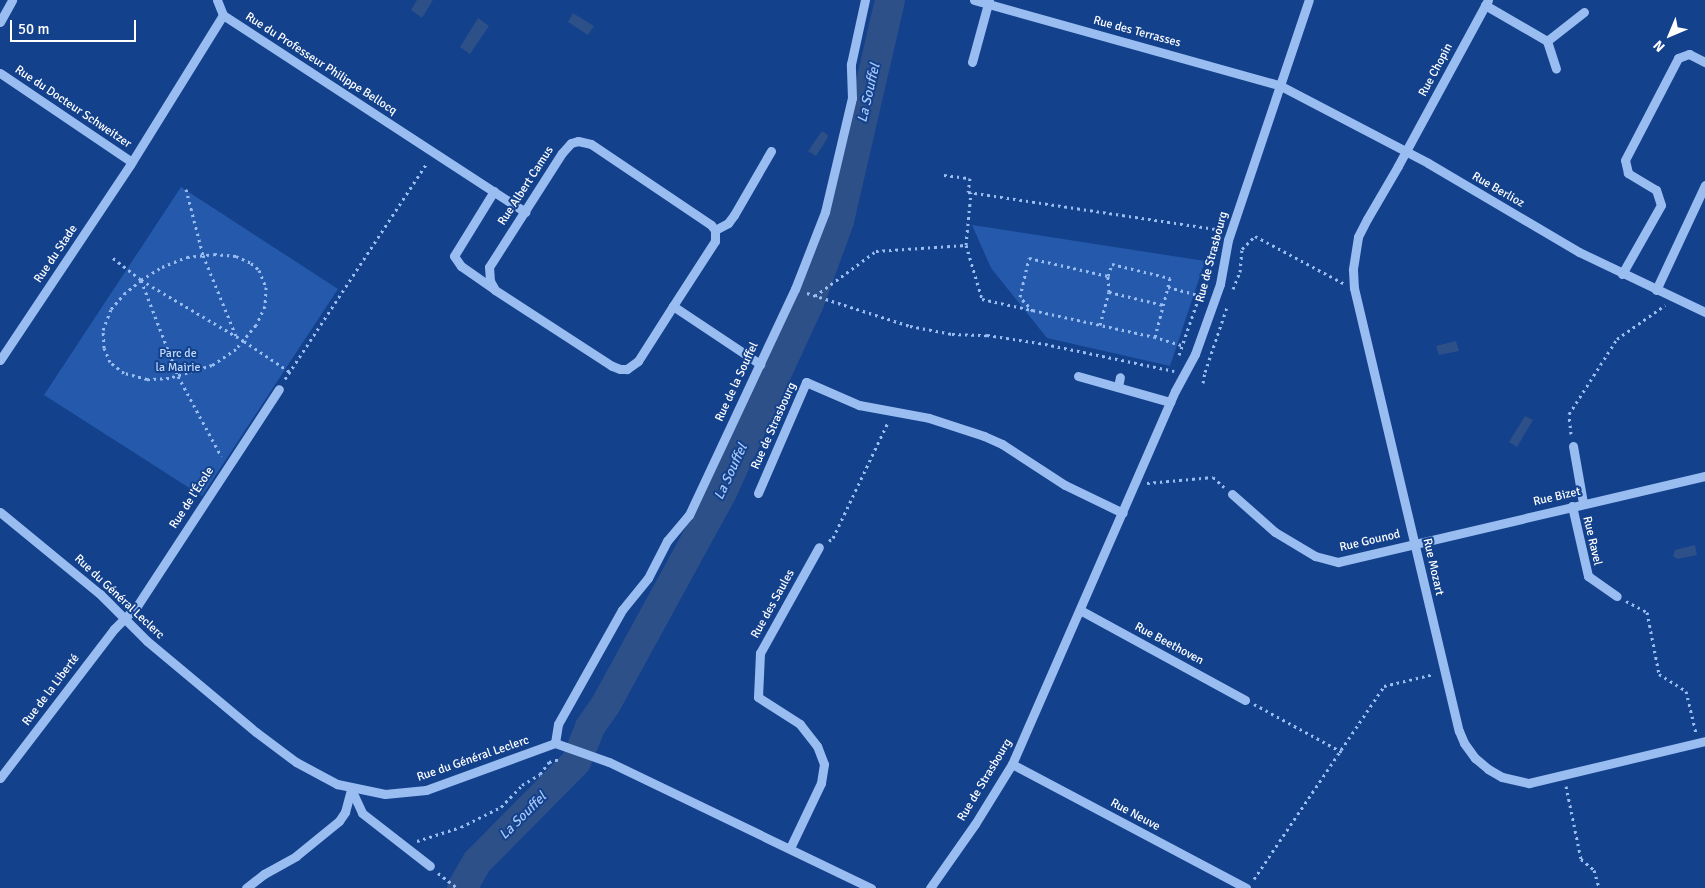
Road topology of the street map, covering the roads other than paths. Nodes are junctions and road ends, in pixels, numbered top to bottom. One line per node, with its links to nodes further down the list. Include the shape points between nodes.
1 (12, 0): 10 (street)
2 (216, 0): 9 (street)
3 (865, 0): 30 (street, Rue de la Souffel, via 852,64 852,98 825,212)
4 (974, 0): 6 (street, Rue des Terrasses)
5 (1309, 0): 16 (street, Rue de Strasbourg)
6 (989, 2): 12 (street); 16 (street, Rue des Terrasses)
7 (1486, 3): 11 (street); 18 (street, Rue Chopin)
8 (1584, 12): 11 (street)
9 (222, 15): 19 (street); 21 (street, Rue du Professeur Philippe Bellocq)
10 (0, 22)
11 (1547, 41): 14 (street)
12 (972, 62)
13 (1705, 62): 24 (street, via 1689,54 1678,58 1626,160 1628,173 1656,190 1661,205)
14 (1556, 69)
15 (0, 73): 19 (street, Rue du Docteur Schweitzer)
16 (1279, 85): 18 (street, Rue Berlioz); 35 (street, Rue de Strasbourg, via 1228,240 1215,300 1195,354)
17 (771, 151): 23 (street, via 734,215 728,223)
18 (1406, 151): 24 (street, Rue Berlioz); 44 (street, Rue Mozart, via 1358,237 1354,288)
19 (132, 162): 29 (street, Rue du Stade)
20 (1705, 185): 26 (street)
21 (494, 191): 22 (street, Rue du Professeur Philippe Bellocq); 25 (street, Rue Albert Camus, via 454,256 456,262)
22 (525, 212): 23 (street, Rue Albert Camus, via 567,146 578,141 591,144 705,220); 25 (street, Rue Albert Camus, via 489,267 490,281)
23 (715, 230): 27 (street, Rue Albert Camus, via 712,248)
24 (1622, 274): 26 (street, Rue Berlioz)
25 (495, 290): 27 (street, Rue Albert Camus, via 620,369 627,369 638,361)
26 (1656, 290): 28 (street, Rue Berlioz)
27 (673, 306): 30 (street)
28 (1705, 312)
29 (0, 360)
30 (760, 364): 51 (street, Rue de la Souffel, via 689,514 667,542 648,578 622,610 558,724)
31 (1078, 376): 33 (street)
32 (1120, 377): 33 (street)
33 (1118, 387): 35 (street)
34 (279, 389): 48 (street, Rue de l'École, via 137,606)
35 (1170, 402): 42 (street, Rue de Strasbourg)
36 (1573, 446): 40 (street)
37 (1705, 476): 40 (street, Rue Bizet)
38 (758, 494): 42 (street, Rue de Strasbourg, via 806,382 860,405 929,418 984,436 1002,444 1065,486)
39 (1232, 494): 44 (street, Rue Gounod, via 1275,532 1315,556 1328,560 1353,560)
40 (1583, 503): 41 (street, Rue Bizet)
41 (1572, 506): 44 (street, Rue Bizet); 46 (street, Rue Ravel, via 1588,576)
42 (1123, 513): 47 (street, Rue de Strasbourg)
43 (1, 515): 48 (street, Rue du Général Leclerc, via 100,594)
44 (1414, 543): 50 (street, Rue Mozart, via 1464,743 1488,769 1502,777 1529,782)
45 (819, 547): 55 (street, Rue des Saules, via 760,652 758,697 800,724 817,746 824,764 821,783)
46 (1617, 596)
47 (1080, 610): 49 (street, Rue Beethoven); 52 (street, Rue de Strasbourg)
48 (124, 619): 53 (street, Rue de la Liberté); 54 (street, Rue du Général Leclerc, via 274,746 310,771)
49 (1246, 700)
50 (1702, 742)
51 (555, 743): 54 (street, Rue du Général Leclerc, via 426,790 385,794); 55 (street, via 592,756)
52 (1012, 764): 57 (street, Rue de Strasbourg); 60 (street, Rue Neuve)
53 (0, 778)
54 (351, 789): 56 (street, via 362,813); 58 (street, via 339,821 296,856)
55 (790, 848): 59 (street)
56 (430, 866)
57 (936, 886)
58 (246, 888)
59 (871, 888)
60 (1246, 888)

